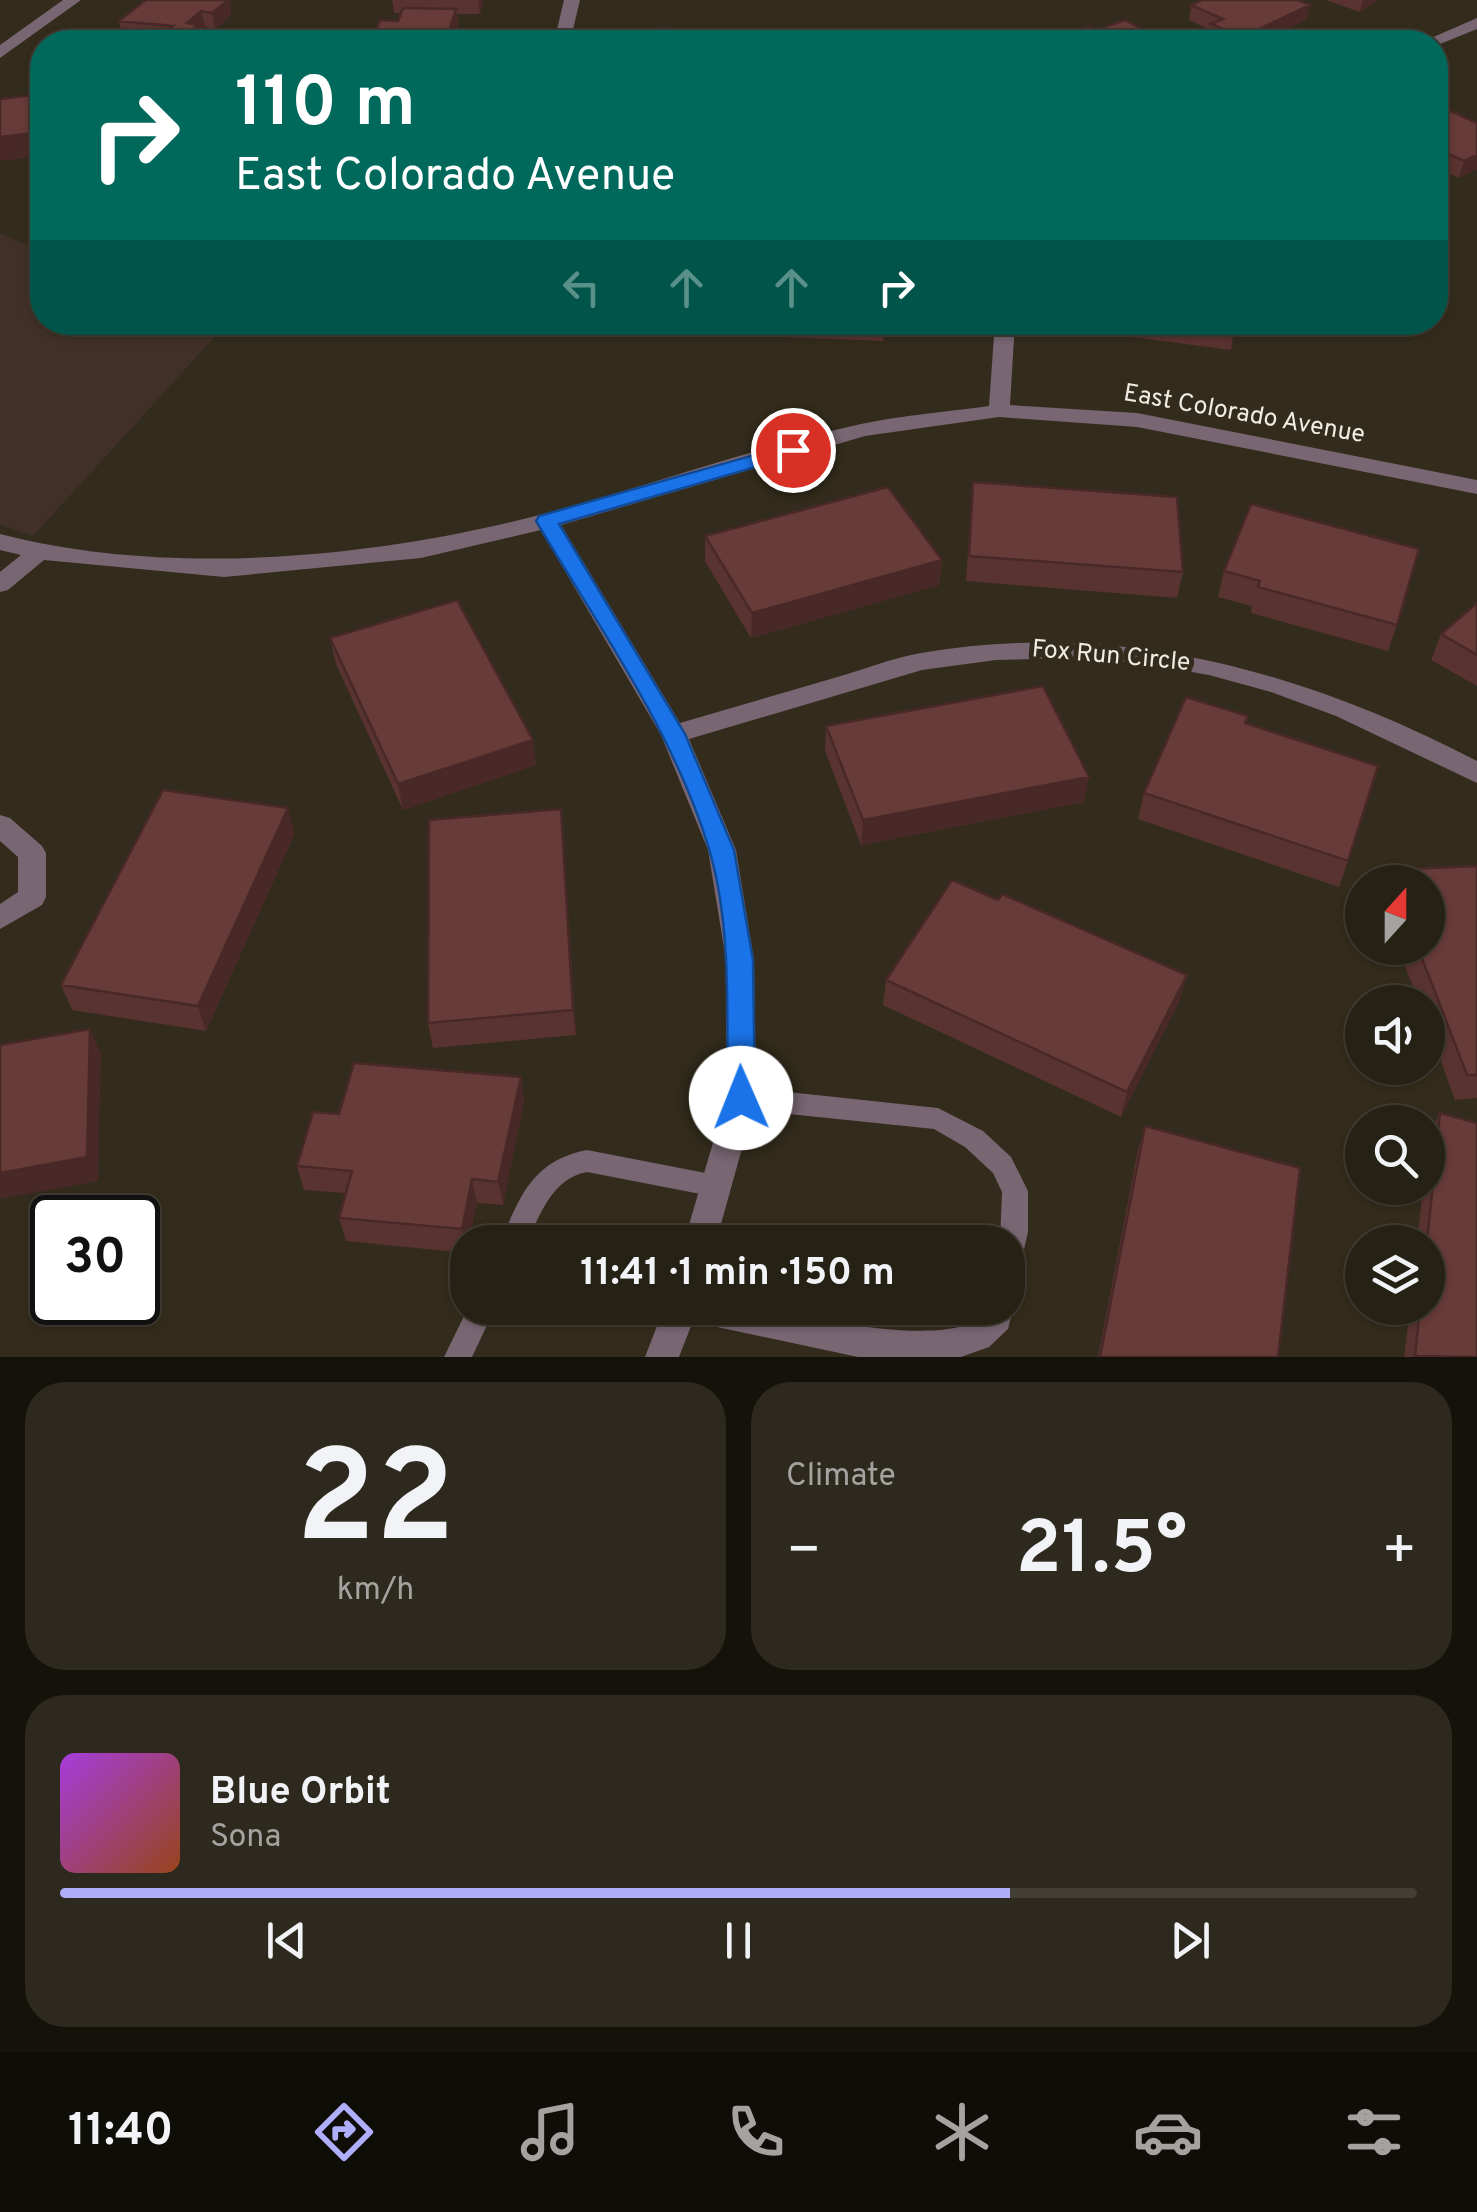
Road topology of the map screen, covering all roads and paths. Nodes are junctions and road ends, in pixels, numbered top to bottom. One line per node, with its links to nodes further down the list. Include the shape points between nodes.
1 (74, 0): 4 (street)
2 (572, 0): 5 (street)
3 (1477, 23): 7 (street)
4 (32, 30)
5 (565, 30)
6 (30, 32): 8 (street)
7 (1448, 35)
8 (0, 53)
9 (1004, 335): 10 (street)
10 (999, 410): 11 (street, East Colorado Avenue, via 1137,420); 12 (street, East Colorado Avenue, via 864,430)
11 (1477, 487)
12 (547, 521): 14 (street, East Colorado Avenue, via 421,550 224,569); 16 (street)
13 (0, 542): 14 (street, East Colorado Avenue)
14 (40, 552): 15 (street)
15 (0, 584)
16 (674, 734): 17 (street, Fox Run Circle, via 920,662 1017,649 1110,652 1212,666 1307,692 1404,731); 20 (street, via 722,850 740,960)
17 (1477, 773)
18 (0, 825): 19 (street, via 32,852 32,897)
19 (0, 918)
20 (741, 1098): 21 (street); 24 (lane, via 938,1119 974,1138 1002,1166 1015,1191)
21 (716, 1186): 22 (lane, via 572,1162 546,1179); 23 (street)
22 (523, 1225)
23 (705, 1225)
24 (1015, 1225)
25 (474, 1325): 29 (lane)
26 (674, 1325): 30 (street)
27 (771, 1325): 28 (lane, via 900,1352 943,1350 979,1338)
28 (993, 1325)
29 (458, 1357)
30 (662, 1357)

